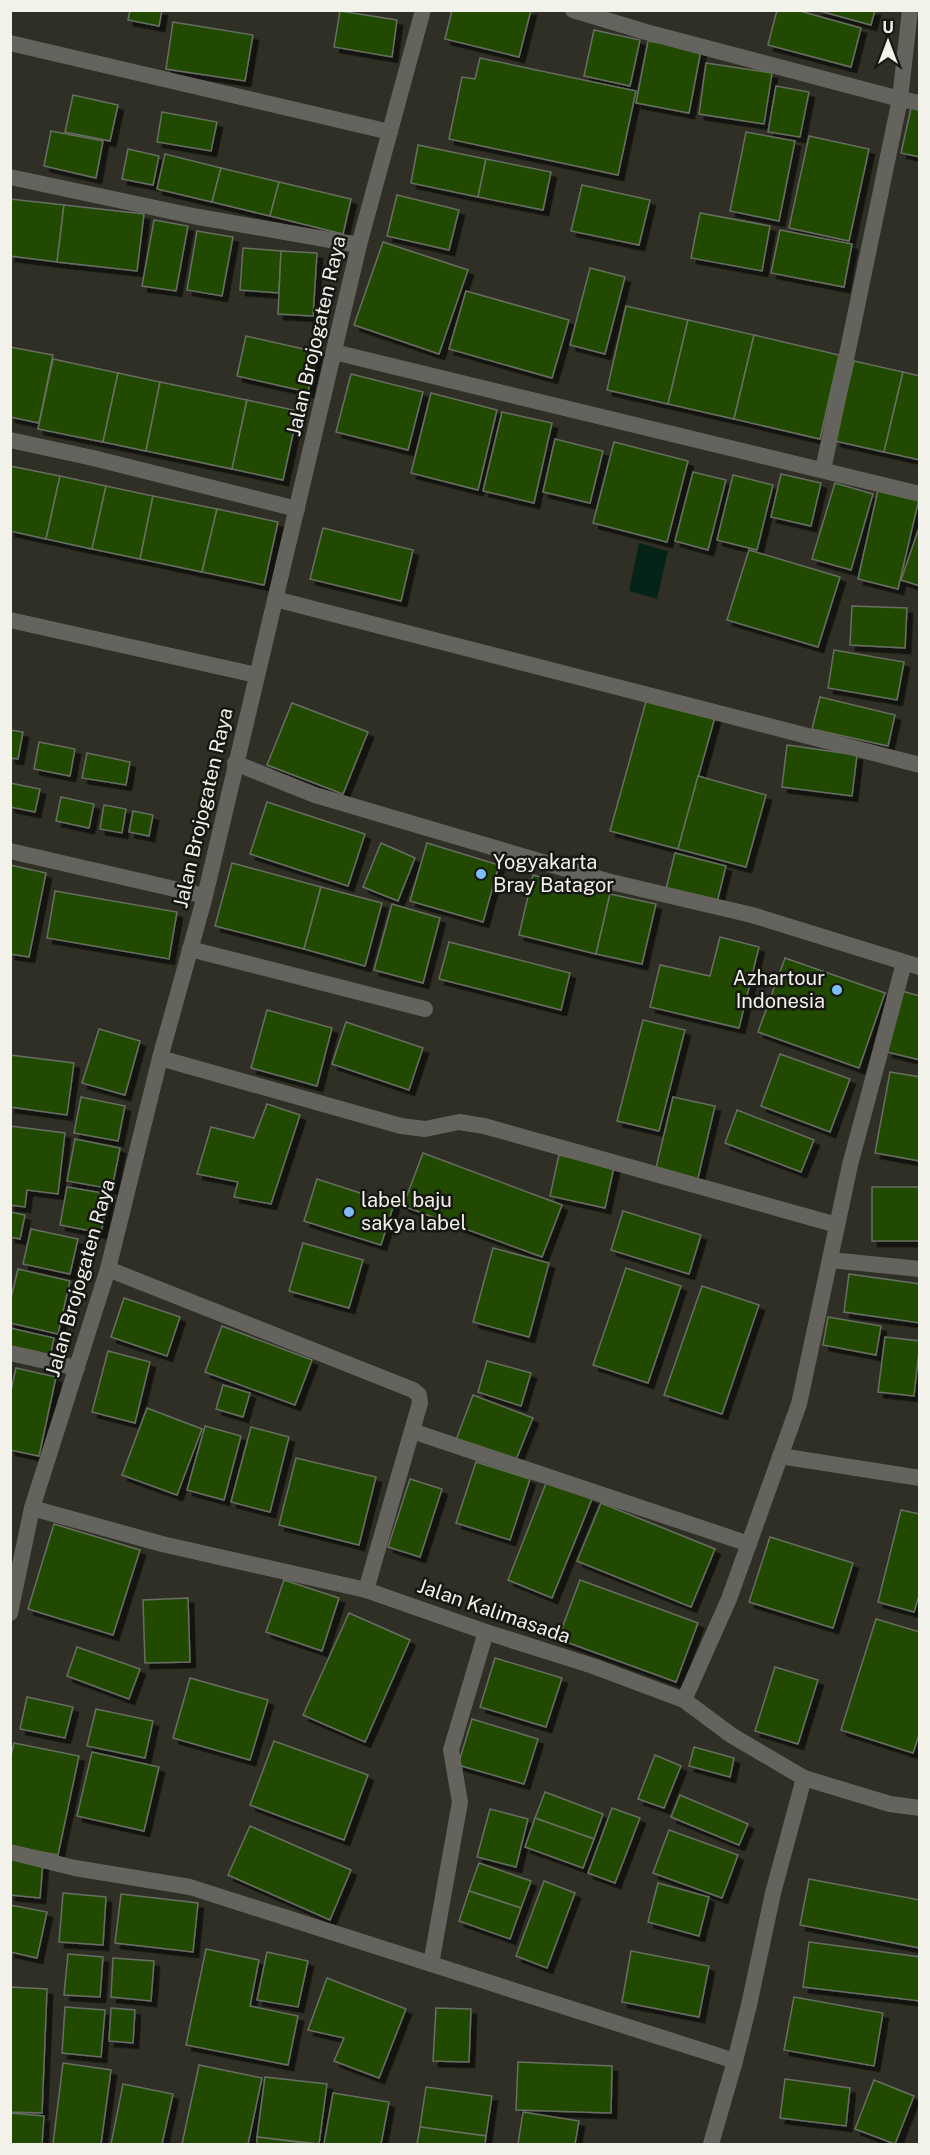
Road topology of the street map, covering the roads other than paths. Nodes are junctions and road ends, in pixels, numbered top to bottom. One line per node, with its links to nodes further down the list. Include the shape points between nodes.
1 (418, 10): 4 (street)
2 (573, 10): 6 (street)
3 (910, 10): 6 (street)
4 (423, 11): 8 (street, Jalan Brojogaten Raya)
5 (10, 43): 8 (street)
6 (900, 99): 7 (street); 13 (street)
7 (920, 103)
8 (390, 132): 10 (street, Jalan Brojogaten Raya)
9 (10, 177): 10 (street, via 192,216)
10 (359, 245): 11 (street, Jalan Brojogaten Raya)
11 (334, 352): 13 (street); 15 (street, Jalan Brojogaten Raya)
12 (10, 440): 15 (street)
13 (823, 470): 14 (street)
14 (920, 494)
15 (297, 509): 16 (street, Jalan Brojogaten Raya)
16 (275, 598): 18 (street, Jalan Brojogaten Raya); 20 (street)
17 (10, 620): 18 (street)
18 (256, 675): 19 (street, Jalan Brojogaten Raya)
19 (235, 763): 22 (street, Jalan Brojogaten Raya); 24 (street, via 315,795 607,881 752,915)
20 (920, 765)
21 (10, 851): 22 (street)
22 (204, 896): 23 (street, Jalan Brojogaten Raya)
23 (190, 949): 25 (street); 26 (street, Jalan Brojogaten Raya)
24 (912, 965): 27 (street, via 850,1165)
25 (425, 1009)
26 (160, 1058): 27 (street, via 401,1126 425,1128 459,1122 484,1126); 29 (street, Jalan Brojogaten Raya)
27 (837, 1226): 28 (street)
28 (830, 1260): 30 (street); 34 (street, via 799,1404)
29 (108, 1269): 32 (street, Jalan Brojogaten Raya); 33 (street, via 413,1390 420,1403)
30 (920, 1269)
31 (10, 1353): 32 (street)
32 (77, 1368): 36 (street, Jalan Brojogaten Raya)
33 (412, 1431): 37 (street); 38 (street)
34 (780, 1456): 35 (street); 37 (street)
35 (920, 1478)
36 (32, 1508): 38 (street, Jalan Kalimasada, via 162,1544); 39 (street, Jalan Brojogaten Raya)
37 (748, 1544): 41 (street, via 729,1599)
38 (366, 1590): 40 (street, Jalan Kalimasada)
39 (10, 1612)
40 (486, 1632): 41 (street, Jalan Kalimasada); 45 (street, via 452,1750 460,1802)
41 (684, 1700): 42 (street, Jalan Kalimasada, via 731,1735)
42 (804, 1778): 43 (street, Jalan Kalimasada, via 890,1804); 46 (street, via 772,1893)
43 (920, 1808)
44 (10, 1852): 45 (street, via 75,1868 190,1887)
45 (431, 1964): 46 (street)
46 (735, 2061): 47 (street)
47 (711, 2145)

